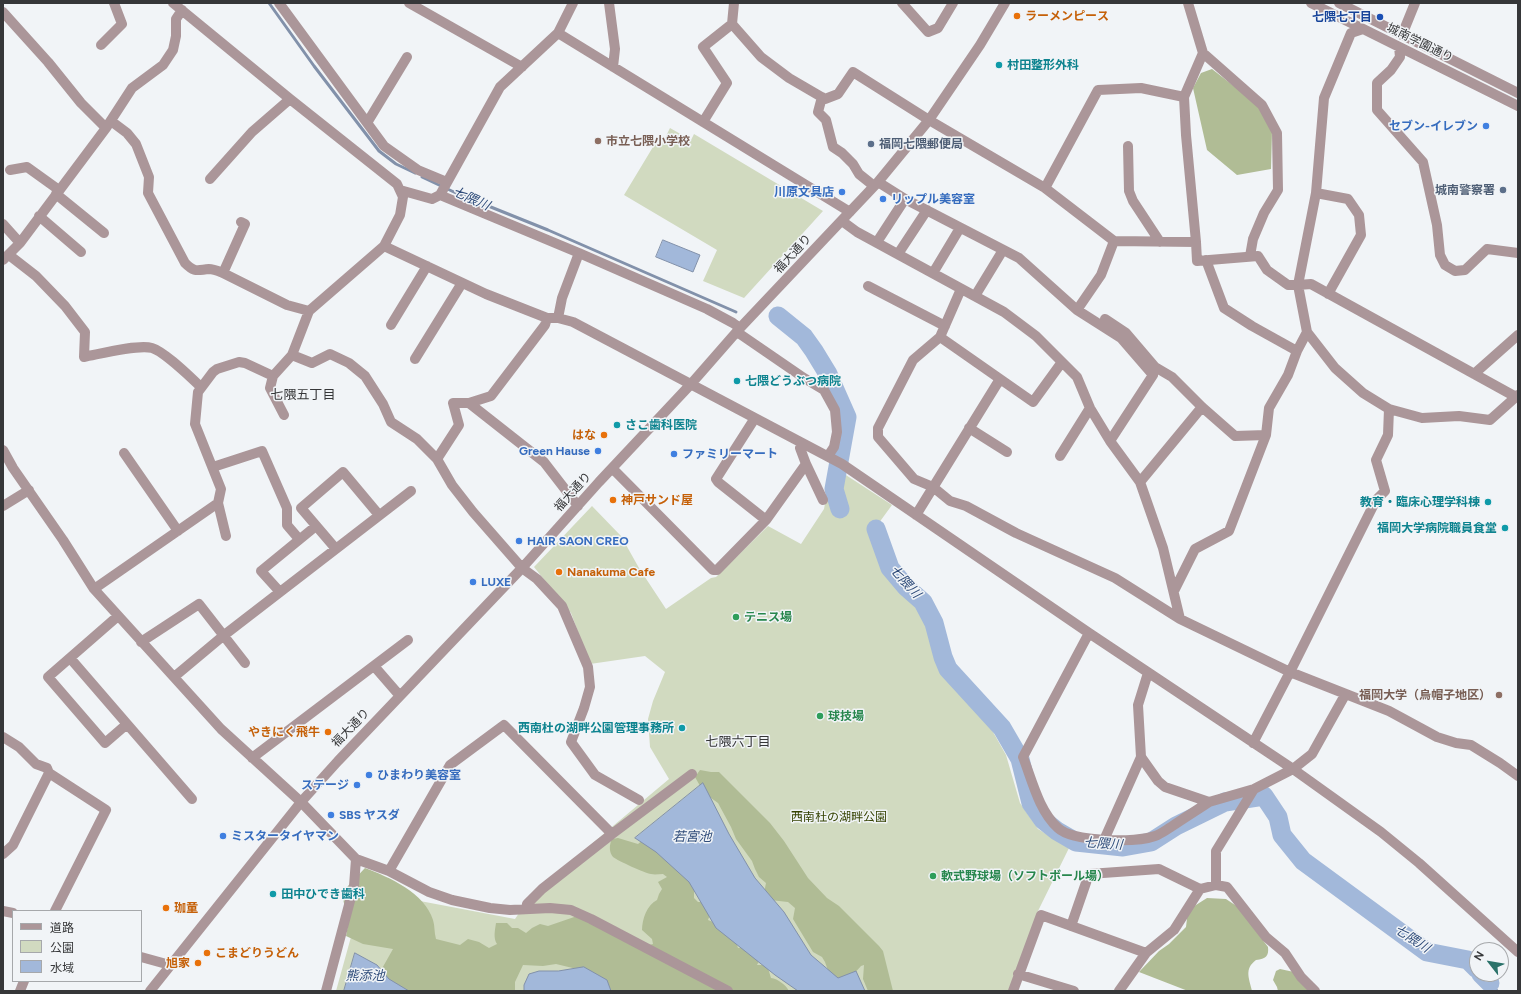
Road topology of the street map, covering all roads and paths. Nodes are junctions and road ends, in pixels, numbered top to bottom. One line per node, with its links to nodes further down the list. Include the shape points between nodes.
1 (114, 3): 21 (street, via 122,24)
2 (173, 3): 15 (street)
3 (279, 3): 34 (street)
4 (409, 3): 25 (street)
5 (573, 3): 19 (street)
6 (609, 3): 26 (street, via 615,49)
7 (734, 3): 17 (street)
8 (902, 3): 9 (street, via 928,32 938,28)
9 (953, 3)
10 (1005, 3): 32 (street, 福大通り)
11 (1188, 3): 23 (street)
12 (1311, 3): 18 (street, 城南学園通り)
13 (1339, 3): 20 (street, 城南学園通り)
14 (1415, 3): 20 (street)
15 (182, 10): 30 (street); 35 (street, via 176,19 173,50 163,66 132,88)
16 (3, 12): 35 (street, via 81,103)
17 (732, 24): 29 (street, via 761,57 789,78); 33 (street, via 703,47 727,84)
18 (1363, 29): 22 (street, 城南学園通り); 44 (street, via 1351,33 1324,98)
19 (558, 33): 25 (street); 26 (street)
20 (1402, 35): 27 (street, 城南学園通り)
21 (101, 45)
22 (1399, 47): 31 (street, 城南学園通り); 64 (street, via 1400,57 1377,83 1377,110 1423,162 1437,225 1440,255 1445,265 1455,271 1465,270 1487,248)
23 (1203, 53): 28 (street); 66 (street, via 1262,105 1277,133 1278,190 1264,213 1253,239)
24 (407, 57): 34 (street)
25 (522, 67): 39 (street, via 500,87)
26 (613, 67): 33 (street)
27 (1518, 93)
28 (1184, 96): 41 (street, via 1141,88 1098,90); 58 (street)
29 (822, 97): 32 (street, via 825,99 838,94 853,72); 40 (street, via 818,112 826,120 833,147 853,164 859,174)
30 (290, 99): 38 (street, via 252,132); 42 (street, via 397,184)
31 (1518, 106)
32 (929, 120): 40 (street, 福大通り); 41 (street)
33 (703, 122): 48 (street)
34 (367, 123): 39 (street, via 393,154 418,170)
35 (108, 124): 43 (street); 70 (street, via 127,133 136,144 149,177 148,193 185,263 194,271 212,269)
36 (1128, 146): 57 (street, via 1129,191)
37 (10, 170): 43 (street, via 27,167)
38 (210, 179)
39 (447, 182): 45 (street)
40 (876, 184): 46 (street); 48 (street, 福大通り)
41 (1045, 188): 55 (street)
42 (400, 190): 45 (street, via 432,199); 60 (street, via 403,197 400,215)
43 (58, 192): 49 (street); 54 (street)
44 (1316, 193): 73 (street); 76 (street, via 1348,199 1358,215 1361,235)
45 (440, 195): 63 (street)
46 (905, 198): 47 (street); 56 (street)
47 (927, 210): 53 (street); 65 (street)
48 (850, 212): 50 (street, 福大通り)
49 (39, 216): 59 (street); 62 (street)
50 (842, 221): 56 (street); 85 (street, 福大通り)
51 (241, 222): 70 (street, via 245,224)
52 (3, 224): 59 (street)
53 (960, 228): 61 (street); 71 (street)
54 (104, 233)
55 (1114, 241): 57 (street); 78 (street, via 1101,274)
56 (877, 242): 65 (street)
57 (1160, 242): 58 (street)
58 (1196, 242): 68 (street, via 1197,261)
59 (20, 243): 67 (street)
60 (384, 246): 69 (street); 79 (street)
61 (1003, 250): 77 (street); 78 (street, via 1019,258)
62 (81, 252)
63 (578, 253): 81 (street, via 562,298); 85 (street, via 707,309 733,323)
64 (1518, 253)
65 (898, 254): 71 (street)
66 (1250, 256): 68 (street); 73 (street, via 1258,256 1267,270 1288,285)
67 (6, 257): 97 (street, via 36,276 65,306 85,332 84,357 152,348)
68 (1206, 260): 89 (street, via 1224,308)
69 (427, 266): 72 (street); 83 (street)
70 (223, 272): 79 (street, via 287,305)
71 (933, 274): 75 (street)
72 (462, 283): 80 (street); 91 (street)
73 (1298, 285): 76 (street, via 1311,284); 86 (street)
74 (868, 286): 84 (street)
75 (961, 289): 77 (street); 84 (street)
76 (1328, 294): 93 (street)
77 (975, 296): 92 (street, via 1004,312 1036,336)
78 (1077, 310): 107 (street, via 1121,338 1153,375)
79 (309, 311): 90 (street)
80 (547, 318): 81 (street); 99 (street, via 545,325 491,396)
81 (558, 318): 96 (street, via 573,322)
82 (1105, 319): 100 (street, via 1126,333 1155,367 1172,377)
83 (391, 325)
84 (945, 326): 88 (street)
85 (738, 330): 96 (street, 福大通り); 113 (street, via 824,390 835,410 837,432)
86 (1307, 332): 89 (street); 102 (street, via 1335,368 1363,393)
87 (1518, 335): 93 (street)
88 (940, 337): 95 (street); 119 (street, via 913,360 878,428 878,437 914,479)
89 (1297, 351): 106 (street, via 1288,375 1269,408)
90 (292, 355): 94 (street); 114 (street, via 312,363 330,354 349,363 365,376 391,422 417,439)
91 (415, 359)
92 (1062, 362): 95 (street, via 1033,402); 101 (street, via 1077,377)
93 (1474, 374): 98 (street)
94 (273, 376): 97 (street, via 239,362 217,369); 103 (street, via 270,388)
95 (1000, 379): 105 (street)
96 (691, 384): 104 (street); 117 (street, 福大通り)
97 (201, 387): 116 (street, via 198,392 195,424)
98 (1517, 396): 102 (street, via 1490,420 1459,416 1422,418)
99 (469, 403): 114 (street, via 453,403 459,425); 125 (street, via 544,462)
100 (1202, 407): 106 (street, via 1235,436); 118 (street)
101 (1090, 408): 107 (street); 112 (street)
102 (1389, 409): 147 (street, via 1388,435 1376,460 1385,491 1376,500)
103 (284, 415)
104 (755, 418): 108 (street); 128 (street, via 716,478)
105 (969, 428): 110 (street); 119 (street)
106 (1266, 435): 136 (street, via 1229,531 1195,549)
107 (1110, 441): 118 (street)
108 (804, 444): 113 (street); 115 (street, via 800,448)
109 (3, 450): 120 (street)
110 (1007, 452)
111 (124, 453): 130 (street)
112 (1060, 456)
113 (830, 457): 127 (street)
114 (437, 459): 134 (street, via 452,485 473,512)
115 (806, 464): 122 (street); 128 (street)
116 (213, 467): 123 (street, via 221,489); 132 (street, via 262,451 288,508 287,525)
117 (612, 468): 125 (street, 福大通り); 128 (street, via 713,570 717,570)
118 (1140, 482): 136 (street, via 1163,548)
119 (933, 487): 127 (street); 139 (street, via 950,500 1115,578)
120 (29, 490): 124 (street); 135 (street)
121 (411, 491): 126 (street)
122 (823, 500)
123 (218, 503): 130 (street); 131 (street)
124 (3, 506)
125 (578, 506): 134 (street, 福大通り)
126 (380, 515): 129 (street, via 342,472 301,508); 133 (street)
127 (916, 515): 140 (street)
128 (766, 520)
129 (316, 526): 132 (street); 133 (street)
130 (178, 531): 135 (street)
131 (226, 536)
132 (299, 539): 137 (street, via 261,571)
133 (336, 549): 137 (street)
134 (522, 568): 151 (street, 福大通り); 163 (street, via 537,579 562,606 588,667 590,687 571,742 595,775)
135 (94, 589): 138 (street)
136 (1174, 591): 139 (street)
137 (280, 592): 141 (street)
138 (118, 616): 143 (street); 144 (street)
139 (1180, 619): 147 (street)
140 (1089, 633): 148 (street); 167 (street, via 1023,757 1038,797 1057,828 1068,834)
141 (223, 636): 143 (street, via 199,604); 145 (street); 149 (street)
142 (408, 640): 146 (street)
143 (142, 642): 149 (street)
144 (70, 658): 152 (street); 152 (street, via 48,677 105,743)
145 (245, 663)
146 (374, 666): 151 (street); 156 (street)
147 (1290, 672): 150 (street); 154 (street)
148 (1148, 673): 154 (street); 155 (street, via 1138,705)
149 (174, 677): 156 (street, via 221,729)
150 (1345, 695): 157 (street, via 1312,754); 160 (street, via 1389,711 1437,737 1471,745)
151 (400, 696): 164 (street, 福大通り)
152 (127, 724): 162 (street)
153 (3, 737): 158 (street, via 20,747 36,764 47,768)
154 (1253, 743): 157 (street)
155 (1141, 757): 165 (street, via 1165,787); 167 (street)
156 (252, 758): 164 (street)
157 (1293, 769): 161 (street); 176 (street, via 1381,832)
158 (49, 773): 168 (street, via 13,845); 174 (street, via 106,810)
159 (692, 774): 166 (street)
160 (1518, 776)
161 (1254, 789): 165 (street); 171 (street, via 1216,851)
162 (192, 799)
163 (639, 800)
164 (301, 802): 169 (street); 179 (street, 福大通り)
165 (1209, 802): 167 (street, via 1156,836 1139,840)
166 (612, 834): 170 (street, via 504,725 450,765); 173 (street, via 542,889 527,904)
167 (1104, 840)
168 (3, 854)
169 (356, 859): 170 (street); 182 (street, via 354,886)
170 (389, 871): 173 (street, via 429,892 452,900 490,908)
171 (1216, 885): 172 (street); 187 (street, via 1226,888 1266,937 1285,953 1301,977)
172 (1200, 889): 175 (street, via 1159,870 1089,874); 177 (street, via 1174,930)
173 (526, 909): 183 (street, via 572,910)
174 (56, 910)
175 (1071, 926): 177 (street); 180 (street, via 1041,915)
176 (1518, 952)
177 (1146, 953): 186 (street)
178 (142, 957): 179 (street)
179 (170, 966): 181 (street, 福大通り)
180 (1018, 974): 184 (street); 185 (street)
181 (150, 991)
182 (326, 991)
183 (728, 991)
184 (1013, 991)
185 (1074, 991)
186 (1119, 991)
187 (1315, 991)

